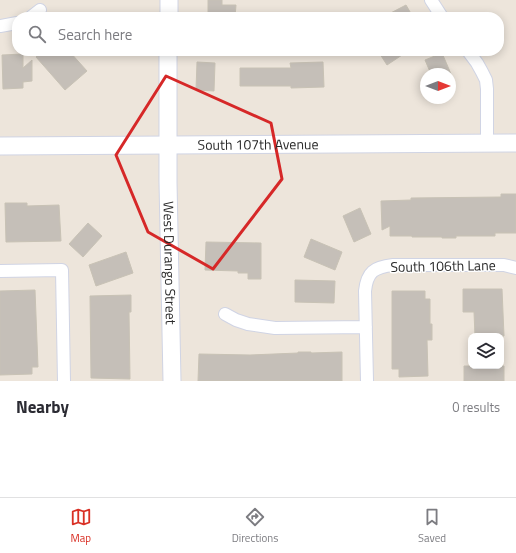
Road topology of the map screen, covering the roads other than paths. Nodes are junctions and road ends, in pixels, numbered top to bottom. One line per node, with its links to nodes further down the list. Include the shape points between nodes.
1 (431, 0): 2 (street)
2 (439, 12)
3 (12, 24): 4 (street)
4 (0, 26)
5 (168, 56): 9 (main road, West Durango Street)
6 (472, 56): 7 (street, via 486,80)
7 (487, 143): 8 (main road, South 107th Avenue); 9 (main road, South 107th Avenue)
8 (516, 143)
9 (168, 145): 10 (main road, South 107th Avenue); 16 (main road, West Durango Street)
10 (0, 146)
11 (516, 268): 14 (street, South 106th Lane, via 504,265 393,265 378,268 372,272 366,285)
12 (0, 271): 15 (street, via 62,270)
13 (225, 314): 14 (street, via 248,324 275,328)
14 (366, 327): 17 (street)
15 (64, 381)
16 (172, 381)
17 (367, 381)

